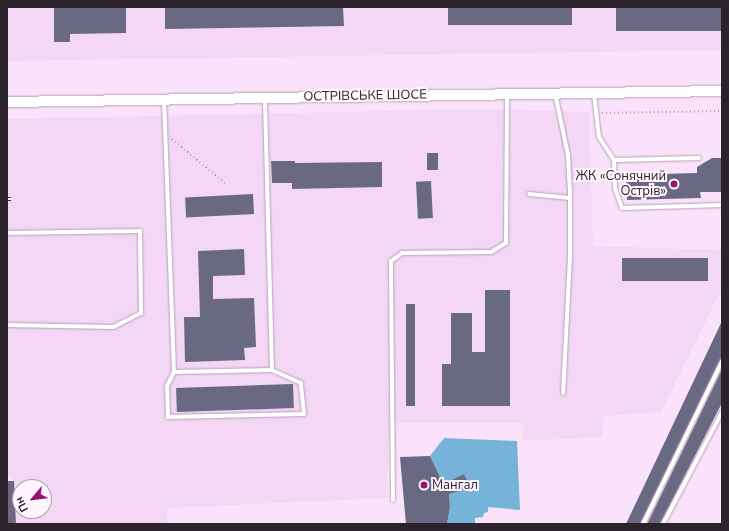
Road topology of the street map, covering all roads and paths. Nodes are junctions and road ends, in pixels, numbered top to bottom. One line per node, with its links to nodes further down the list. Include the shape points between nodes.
1 (722, 91): 3 (street, ОСТРІВСЬКЕ ШОСЕ)
2 (555, 93): 3 (street, ОСТРІВСЬКЕ ШОСЕ); 4 (street, ОСТРІВСЬКЕ ШОСЕ); 15 (lane, via 568,155)
3 (594, 93): 9 (lane)
4 (507, 94): 5 (street, ОСТРІВСЬКЕ ШОСЕ); 24 (lane, via 506,243 491,252 402,253 392,261)
5 (265, 98): 6 (street, ОСТРІВСЬКЕ ШОСЕ); 20 (lane)
6 (164, 99): 7 (street, ОСТРІВСЬКЕ ШОСЕ); 10 (lane)
7 (7, 102)
8 (722, 111): 9 (path)
9 (596, 113): 12 (lane, via 599,137)
10 (165, 132): 13 (path); 21 (lane)
11 (699, 158): 12 (lane)
12 (614, 160): 16 (lane, via 615,188 622,208)
13 (225, 183)
14 (529, 194): 15 (lane)
15 (570, 198): 22 (lane)
16 (722, 205)
17 (7, 233): 18 (lane, via 140,231 141,312 113,327)
18 (7, 325)
19 (722, 361): 25 (lane)
20 (272, 370): 21 (lane); 21 (lane, via 301,383 304,414 168,418 167,386)
21 (174, 372)
22 (563, 393)
23 (722, 412): 26 (lane)
24 (393, 500)
25 (643, 524)
26 (663, 524)

